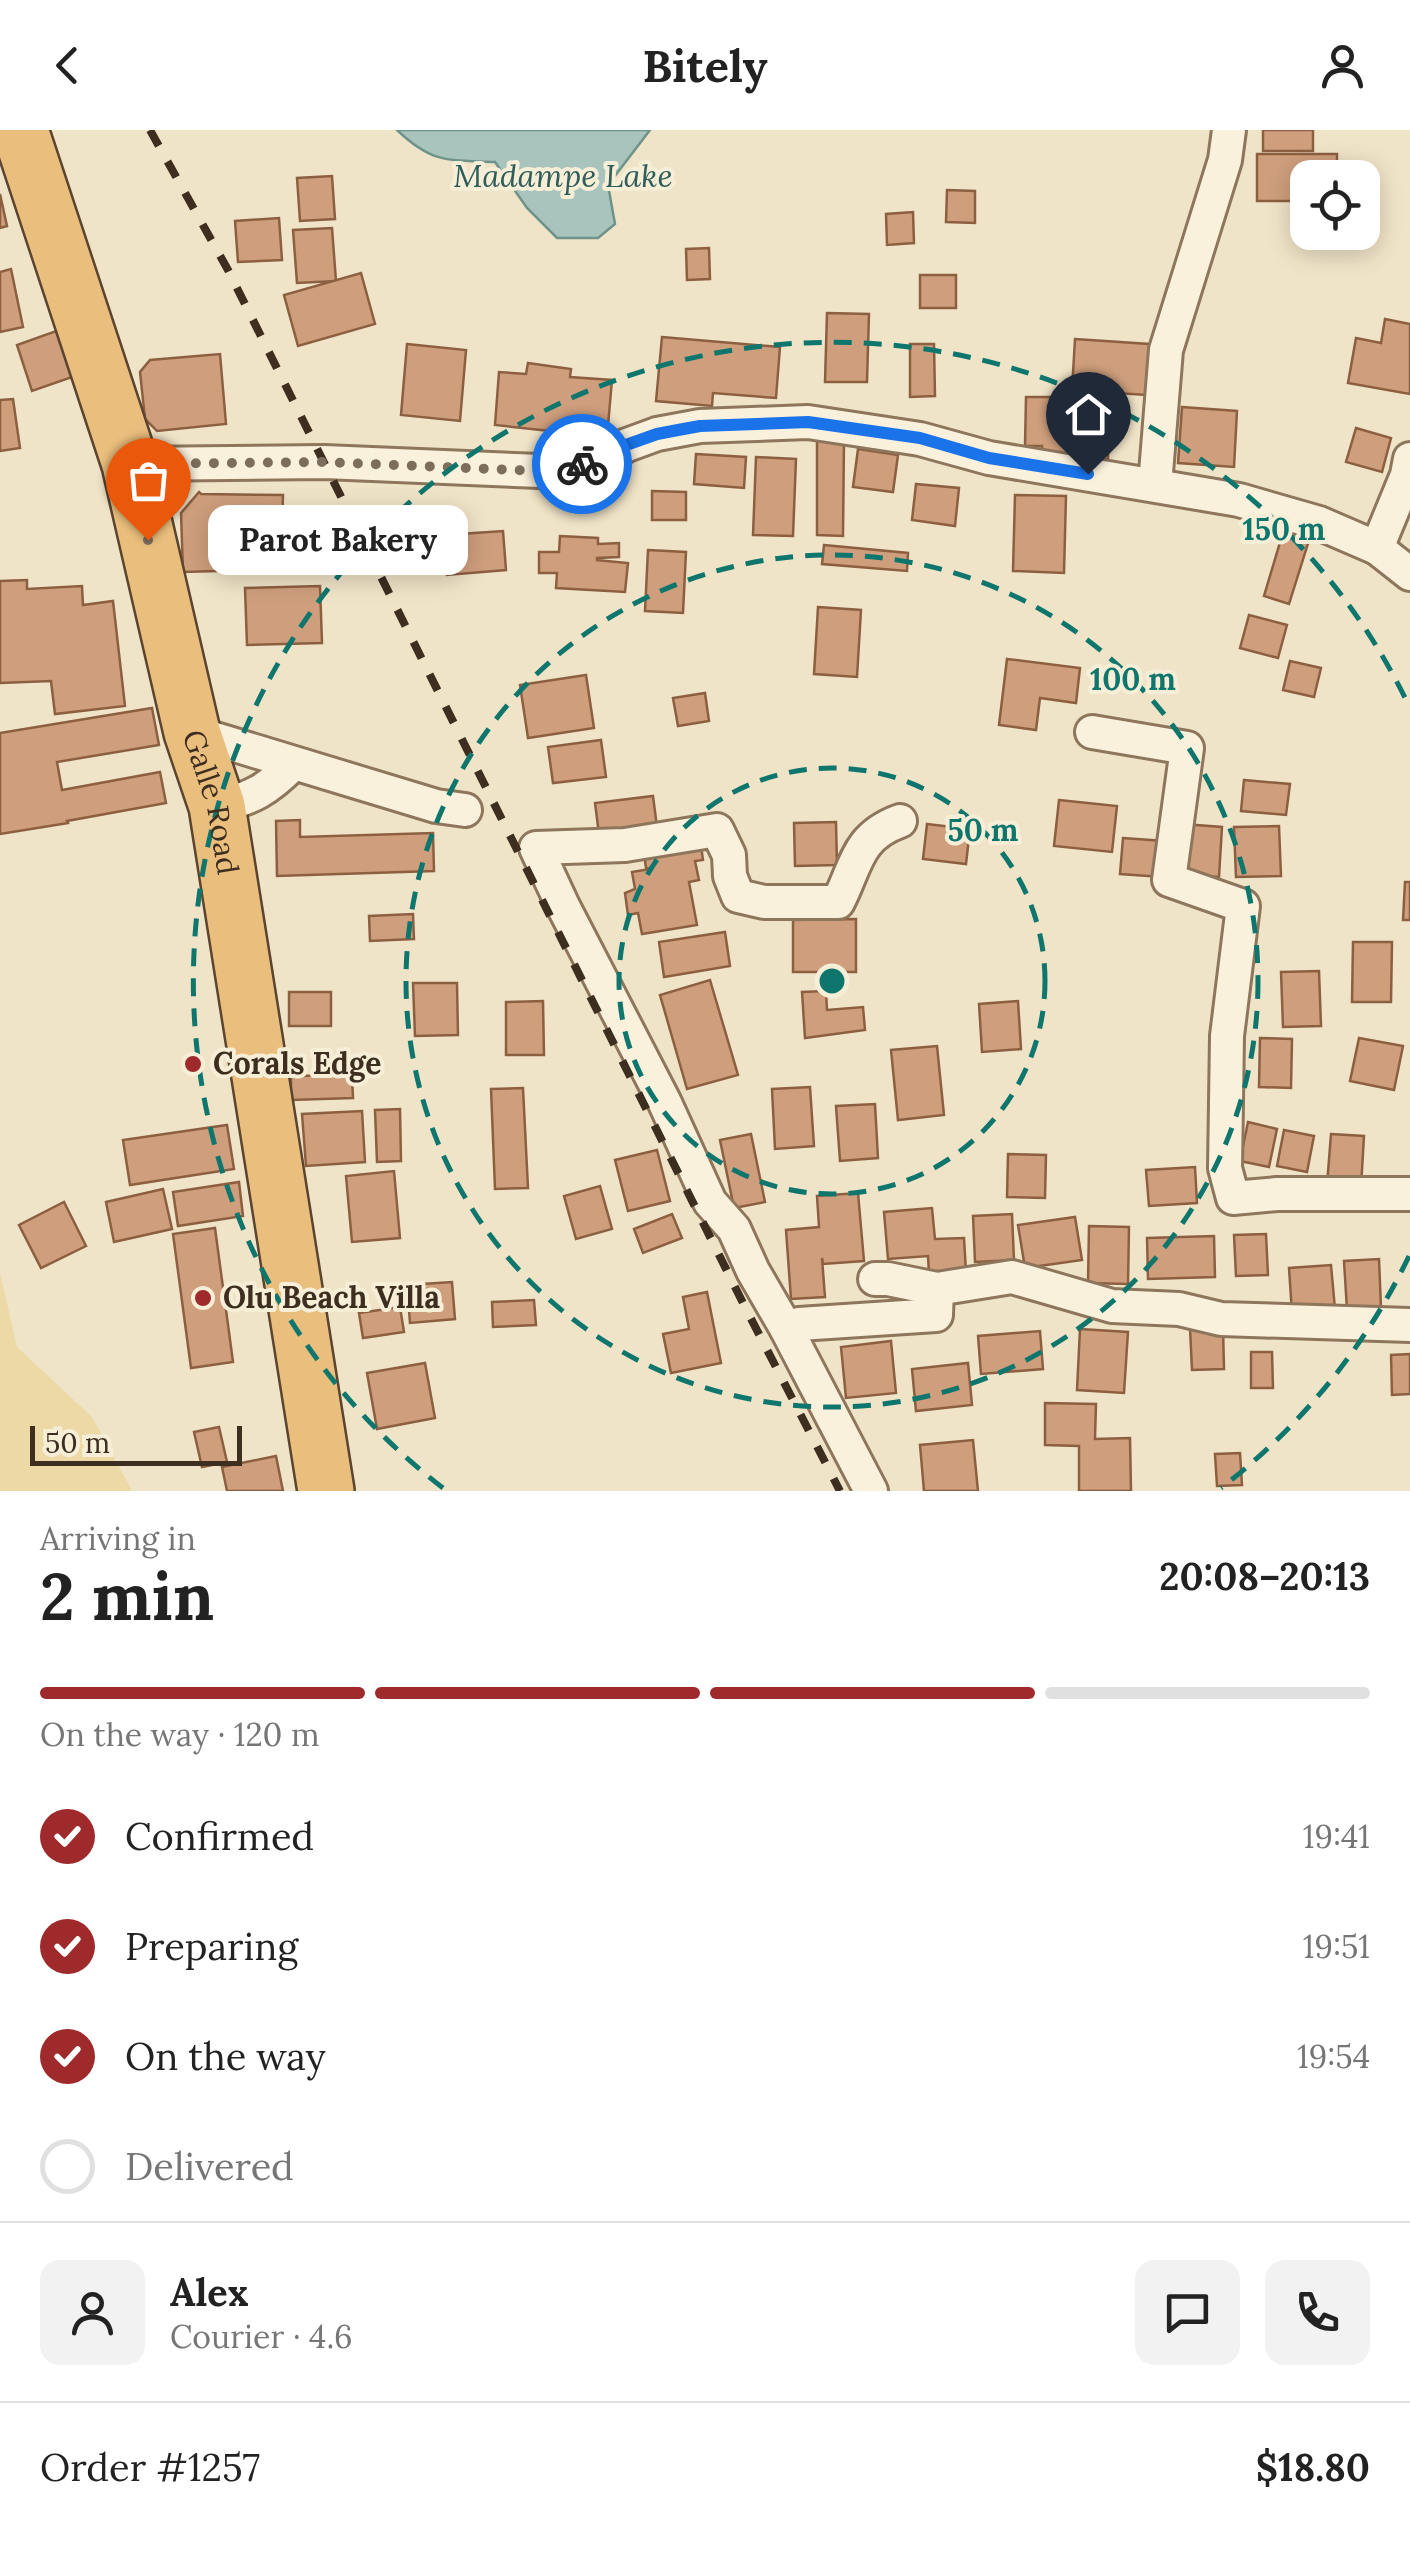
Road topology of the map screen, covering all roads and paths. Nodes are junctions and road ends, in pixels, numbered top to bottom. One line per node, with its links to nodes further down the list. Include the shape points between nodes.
1 (20, 130): 4 (highway, Galle Road)
2 (1229, 130): 5 (street, via 1166,350)
3 (1410, 459): 6 (street)
4 (130, 464): 5 (street, via 324,462 540,471 700,426 808,422); 8 (highway, Galle Road)
5 (1155, 485): 6 (street, via 1319,523)
6 (1377, 548): 7 (street)
7 (1410, 574)
8 (192, 732): 10 (street); 11 (highway, Galle Road)
9 (1092, 732): 14 (street, via 1187,748 1170,880 1242,906 1227,1036 1224,1168 1233,1198)
10 (293, 764): 11 (street, via 244,800); 12 (street)
11 (218, 806): 19 (highway, Galle Road)
12 (465, 810)
13 (900, 821): 18 (street, via 882,828 858,852 838,902 738,896 718,830 536,848 710,1202 734,1229)
14 (1410, 1194)
15 (875, 1279): 16 (street)
16 (937, 1289): 17 (street, via 1012,1277 1112,1306 1221,1319); 18 (street, via 936,1315)
17 (1410, 1324)
18 (786, 1328): 20 (street)
19 (326, 1491)
20 (871, 1491)

